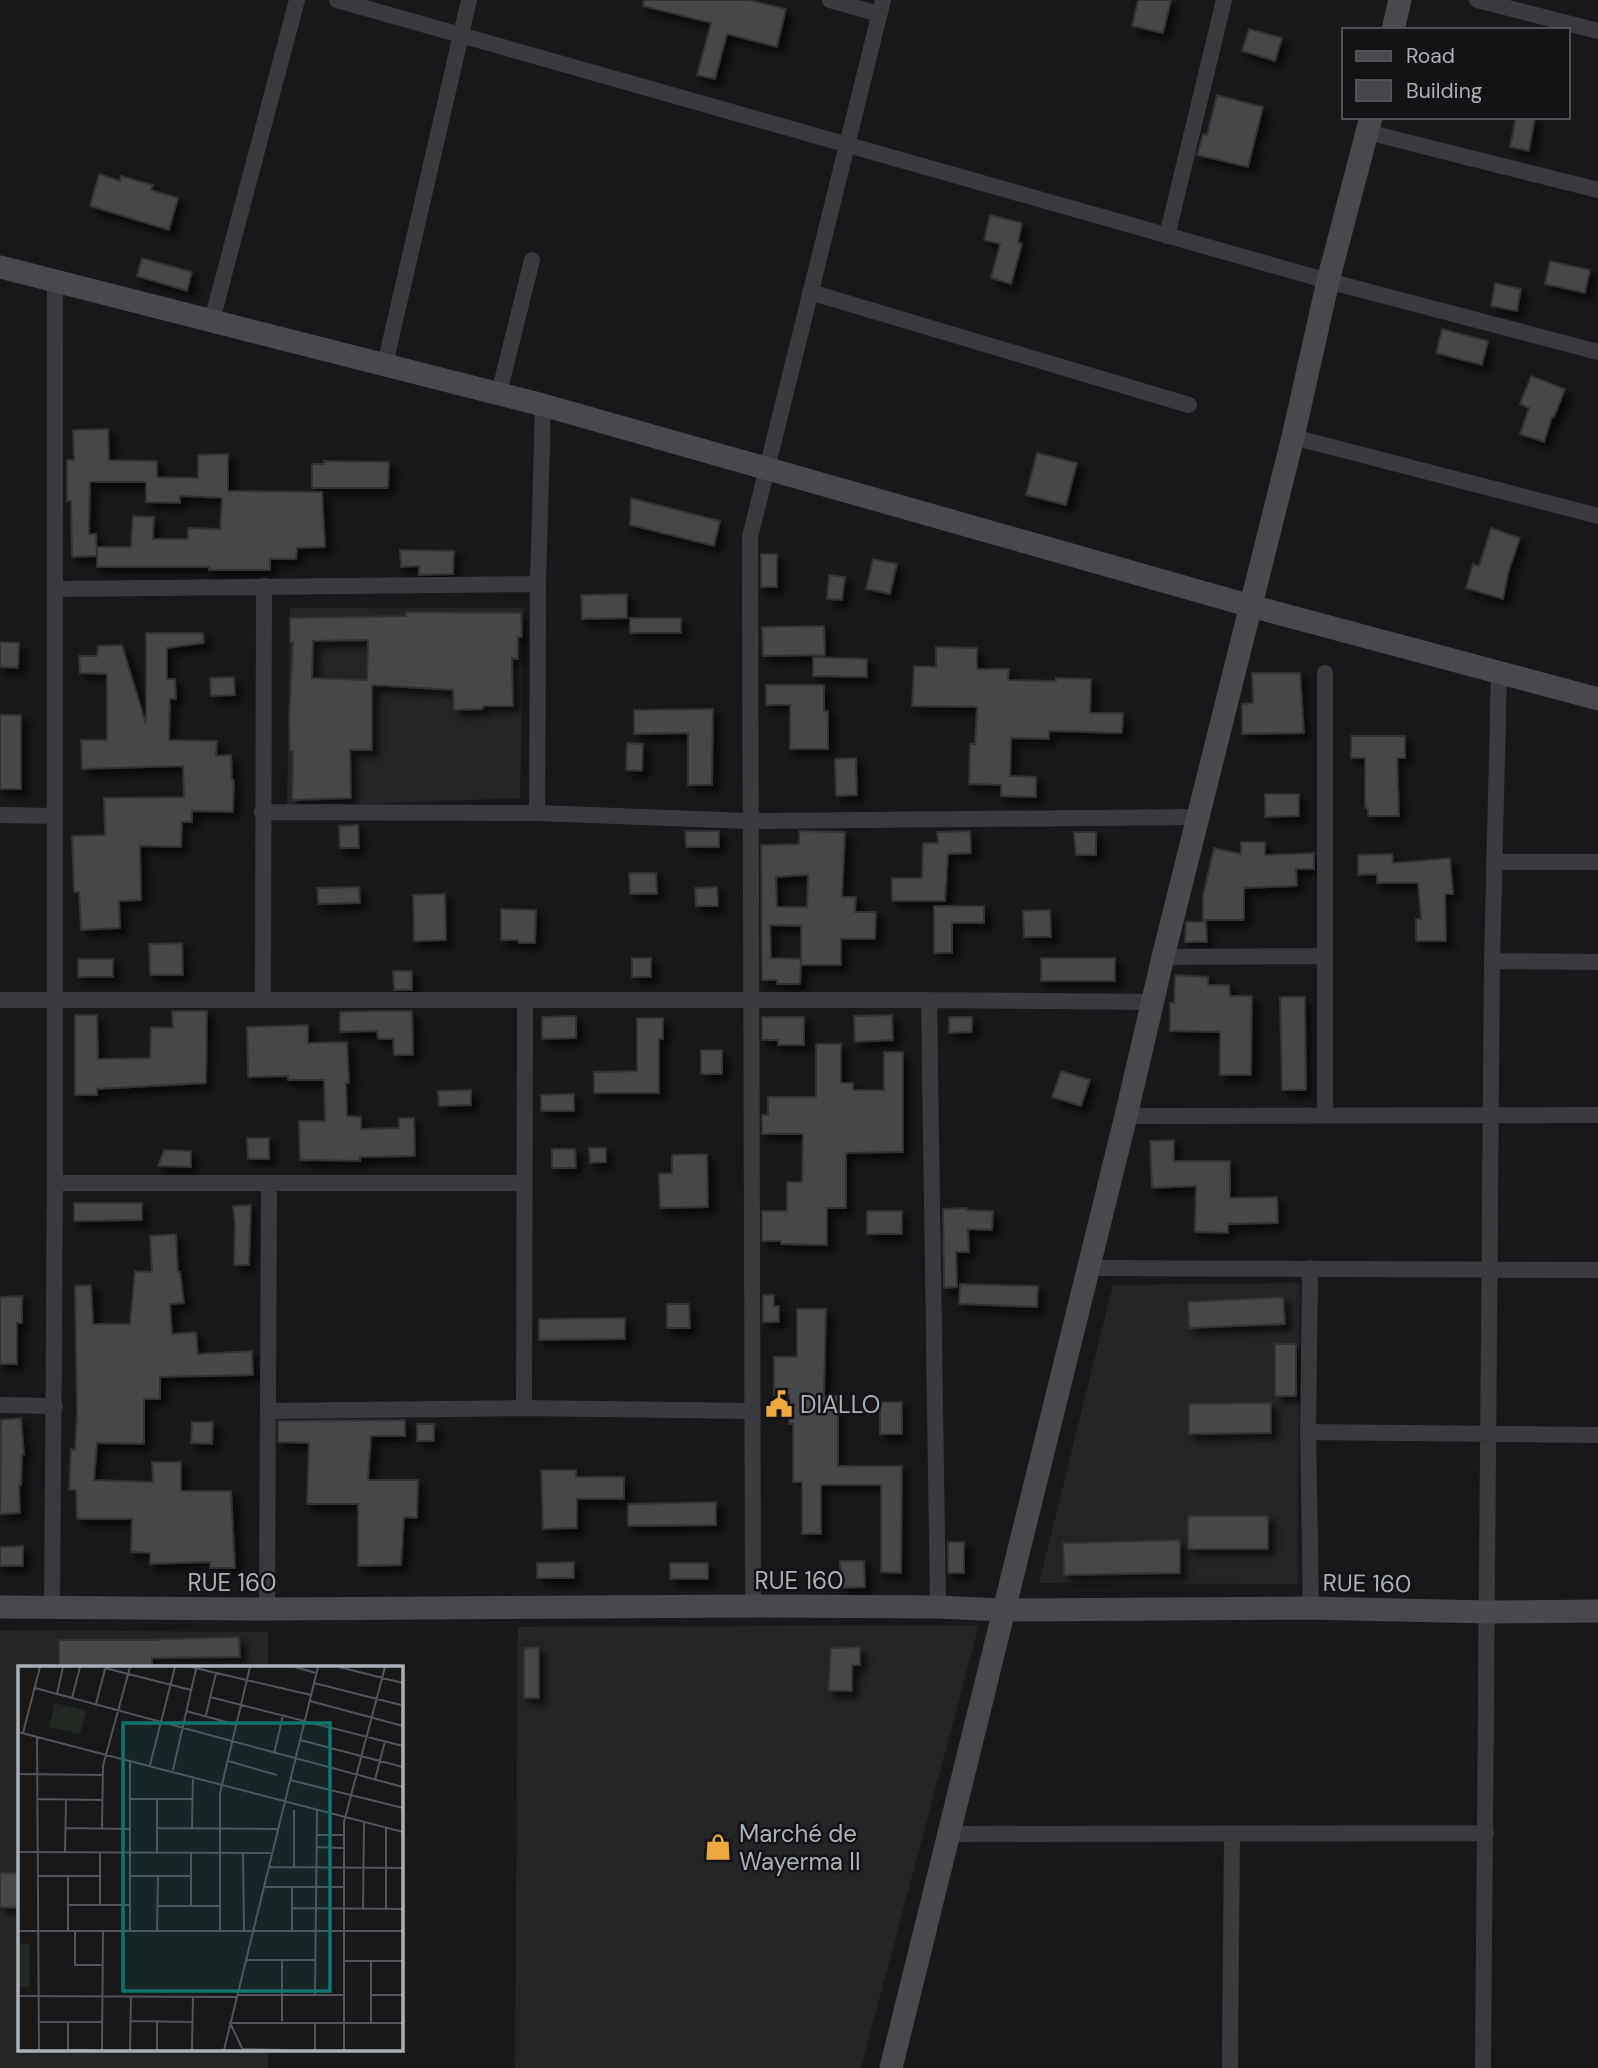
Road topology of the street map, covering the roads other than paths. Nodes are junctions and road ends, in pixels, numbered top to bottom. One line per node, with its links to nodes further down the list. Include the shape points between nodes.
1 (297, 0): 21 (street)
2 (337, 0): 11 (street)
3 (469, 0): 11 (street)
4 (830, 0): 8 (street)
5 (1224, 0): 15 (street)
6 (1400, 0): 9 (street)
7 (1478, 0): 10 (street)
8 (881, 7): 13 (street)
9 (1393, 28)
10 (1598, 31)
11 (461, 35): 13 (street); 23 (street)
12 (1369, 125): 14 (street); 19 (street)
13 (848, 146): 15 (street); 20 (street)
14 (1598, 190)
15 (1167, 236): 19 (street)
16 (532, 260): 24 (street)
17 (0, 267): 18 (street)
18 (55, 281): 21 (street); 32 (street)
19 (1328, 281): 22 (street); 27 (street)
20 (810, 292): 26 (street); 28 (street)
21 (212, 320): 23 (street)
22 (1598, 352)
23 (385, 364): 24 (street)
24 (499, 393): 25 (street)
25 (543, 405): 28 (street); 30 (street)
26 (1189, 405)
27 (1293, 437): 29 (street); 33 (street)
28 (768, 467): 33 (street); 42 (street, via 750,537)
29 (1598, 516)
30 (538, 584): 31 (street); 38 (street)
31 (264, 586): 32 (street); 37 (street)
32 (56, 589): 40 (street)
33 (1251, 606): 35 (street); 41 (street)
34 (1325, 673): 45 (street)
35 (1499, 673): 36 (street); 43 (street)
36 (1598, 699)
37 (262, 812): 38 (street); 49 (street)
38 (537, 813): 42 (street)
39 (0, 815): 40 (street)
40 (55, 816): 53 (street)
41 (1199, 817): 42 (street); 46 (street)
42 (749, 821): 54 (street)
43 (1495, 862): 44 (street); 47 (street)
44 (1598, 862)
45 (1325, 956): 46 (street); 56 (street)
46 (1163, 957): 55 (street)
47 (1492, 961): 48 (street); 57 (street)
48 (1598, 962)
49 (263, 999): 51 (street); 53 (street)
50 (0, 1000): 53 (street)
51 (525, 1000): 54 (street); 61 (street)
52 (929, 1000): 54 (street); 55 (street); 76 (street)
53 (54, 1001): 60 (street)
54 (752, 1001): 71 (street)
55 (1153, 1002): 59 (street)
56 (1325, 1114): 57 (street); 59 (street)
57 (1491, 1115): 58 (street); 65 (street)
58 (1598, 1115)
59 (1126, 1116): 63 (street)
60 (55, 1183): 62 (street); 68 (street)
61 (524, 1183): 62 (street); 69 (street)
62 (269, 1184): 70 (street)
63 (1088, 1268): 64 (street); 81 (street)
64 (1310, 1268): 65 (street); 72 (street)
65 (1490, 1269): 66 (street); 73 (street)
66 (1598, 1270)
67 (0, 1405): 68 (street)
68 (55, 1406): 78 (street)
69 (524, 1408): 70 (street); 71 (street)
70 (268, 1411): 80 (street)
71 (751, 1411): 75 (street)
72 (1308, 1432): 73 (street); 79 (street)
73 (1490, 1434): 74 (street); 83 (street)
74 (1598, 1435)
75 (753, 1606): 76 (street, RUE 160); 80 (street, RUE 160)
76 (938, 1606): 81 (street, RUE 160)
77 (0, 1607): 78 (street, RUE 160)
78 (52, 1607): 80 (street, RUE 160)
79 (1311, 1608): 81 (street, RUE 160); 83 (street, RUE 160)
80 (267, 1609)
81 (1002, 1610): 85 (street)
82 (1598, 1611): 83 (street, RUE 160)
83 (1487, 1612): 84 (street)
84 (1486, 1833): 86 (street); 89 (street)
85 (948, 1835): 86 (street); 87 (street)
86 (1232, 1835): 88 (street)
87 (891, 2068)
88 (1230, 2068)
89 (1483, 2068)

